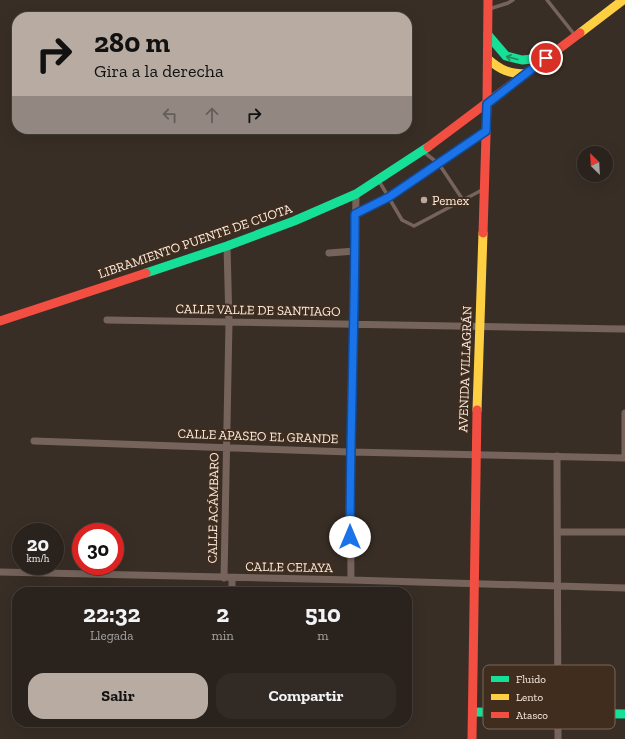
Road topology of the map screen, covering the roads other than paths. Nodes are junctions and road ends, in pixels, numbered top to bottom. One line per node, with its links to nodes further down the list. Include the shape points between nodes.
1 (513, 0): 4 (lane)
2 (547, 0): 6 (lane)
3 (623, 0): 6 (street, LIBRAMIENTO PUENTE DE CUOTA)
4 (488, 5): 5 (street, AVENIDA VILLAGRÁN)
5 (488, 35): 7 (street, one-way to 5, via 522,60 506,56); 8 (street, AVENIDA VILLAGRÁN)
6 (576, 36): 7 (street, LIBRAMIENTO PUENTE DE CUOTA)
7 (546, 58): 9 (street, LIBRAMIENTO PUENTE DE CUOTA)
8 (488, 59): 9 (street, via 497,69 512,74); 10 (street, AVENIDA VILLAGRÁN)
9 (526, 74): 10 (street, LIBRAMIENTO PUENTE DE CUOTA)
10 (487, 104): 11 (street, AVENIDA VILLAGRÁN); 12 (street, LIBRAMIENTO PUENTE DE CUOTA)
11 (486, 131): 13 (lane); 15 (street, AVENIDA VILLAGRÁN)
12 (423, 151): 13 (lane); 14 (street, LIBRAMIENTO PUENTE DE CUOTA)
13 (439, 164): 17 (lane); 18 (lane)
14 (378, 180): 16 (street, LIBRAMIENTO PUENTE DE CUOTA); 17 (lane)
15 (484, 189): 18 (lane); 27 (street, AVENIDA VILLAGRÁN)
16 (356, 194): 19 (street); 20 (street, LIBRAMIENTO PUENTE DE CUOTA)
17 (389, 197): 18 (lane, via 402,220 414,226); 19 (lane)
18 (463, 200)
19 (355, 214): 21 (street)
20 (228, 246): 24 (street, LIBRAMIENTO PUENTE DE CUOTA); 25 (street, CALLE ACÁMBARO)
21 (355, 251): 22 (street); 26 (street)
22 (329, 253)
23 (106, 320): 25 (street, CALLE VALLE DE SANTIAGO)
24 (0, 321)
25 (229, 322): 26 (street, CALLE VALLE DE SANTIAGO); 31 (street, CALLE ACÁMBARO)
26 (354, 323): 27 (street, CALLE VALLE DE SANTIAGO); 32 (street)
27 (479, 327): 28 (street, CALLE VALLE DE SANTIAGO); 33 (street, AVENIDA VILLAGRÁN)
28 (625, 329)
29 (625, 413): 35 (street)
30 (34, 441): 31 (street, CALLE APASEO EL GRANDE)
31 (226, 447): 32 (street, CALLE APASEO EL GRANDE); 39 (street, CALLE ACÁMBARO)
32 (350, 452): 33 (street, CALLE APASEO EL GRANDE); 41 (street)
33 (476, 454): 34 (street, CALLE APASEO EL GRANDE); 42 (street, AVENIDA VILLAGRÁN)
34 (557, 456): 35 (street, CALLE APASEO EL GRANDE); 36 (street)
35 (625, 458)
36 (558, 532): 37 (street); 44 (street)
37 (625, 532)
38 (0, 572): 39 (street, CALLE CELAYA)
39 (224, 578): 40 (street, CALLE CELAYA)
40 (232, 578): 41 (street, CALLE CELAYA); 43 (street)
41 (351, 580): 42 (street, CALLE CELAYA)
42 (474, 584): 44 (street, CALLE CELAYA); 47 (street, AVENIDA VILLAGRÁN)
43 (232, 587)
44 (558, 587): 45 (street, CALLE CELAYA); 46 (street)
45 (625, 588)
46 (559, 665)
47 (473, 712): 48 (street); 50 (street, AVENIDA VILLAGRÁN)
48 (483, 712)
49 (558, 729): 51 (street)
50 (472, 739)
51 (558, 739)

